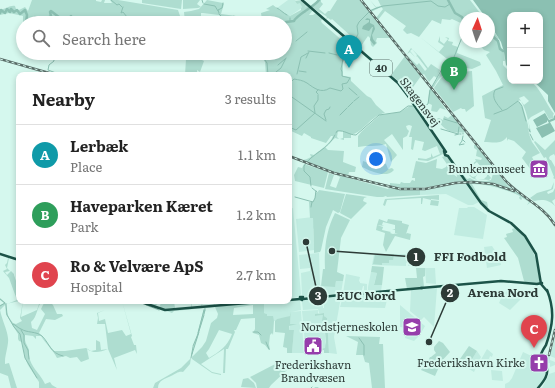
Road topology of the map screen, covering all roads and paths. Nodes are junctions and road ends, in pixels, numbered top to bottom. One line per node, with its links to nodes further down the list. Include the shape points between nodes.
1 (303, 0): 2 (main road, Skagensvej / 40, via 400,86)
2 (466, 182): 3 (main road, Skagensvej / 40); 4 (main road, Skagensvej / 40)
3 (480, 202): 4 (main road, 40); 5 (main road, Skagensvej / 40)
4 (484, 205): 5 (main road, Skagensvej / 40)
5 (494, 214): 8 (main road, Skagensvej / 40, via 514,226 526,238 536,254)
6 (0, 254): 7 (main road)
7 (16, 259)
8 (542, 283): 9 (main road, via 464,284); 12 (main road, via 551,301 552,322 541,357 546,365 546,377)
9 (292, 299)
10 (146, 304): 11 (main road, via 168,310)
11 (237, 304)
12 (539, 388)

